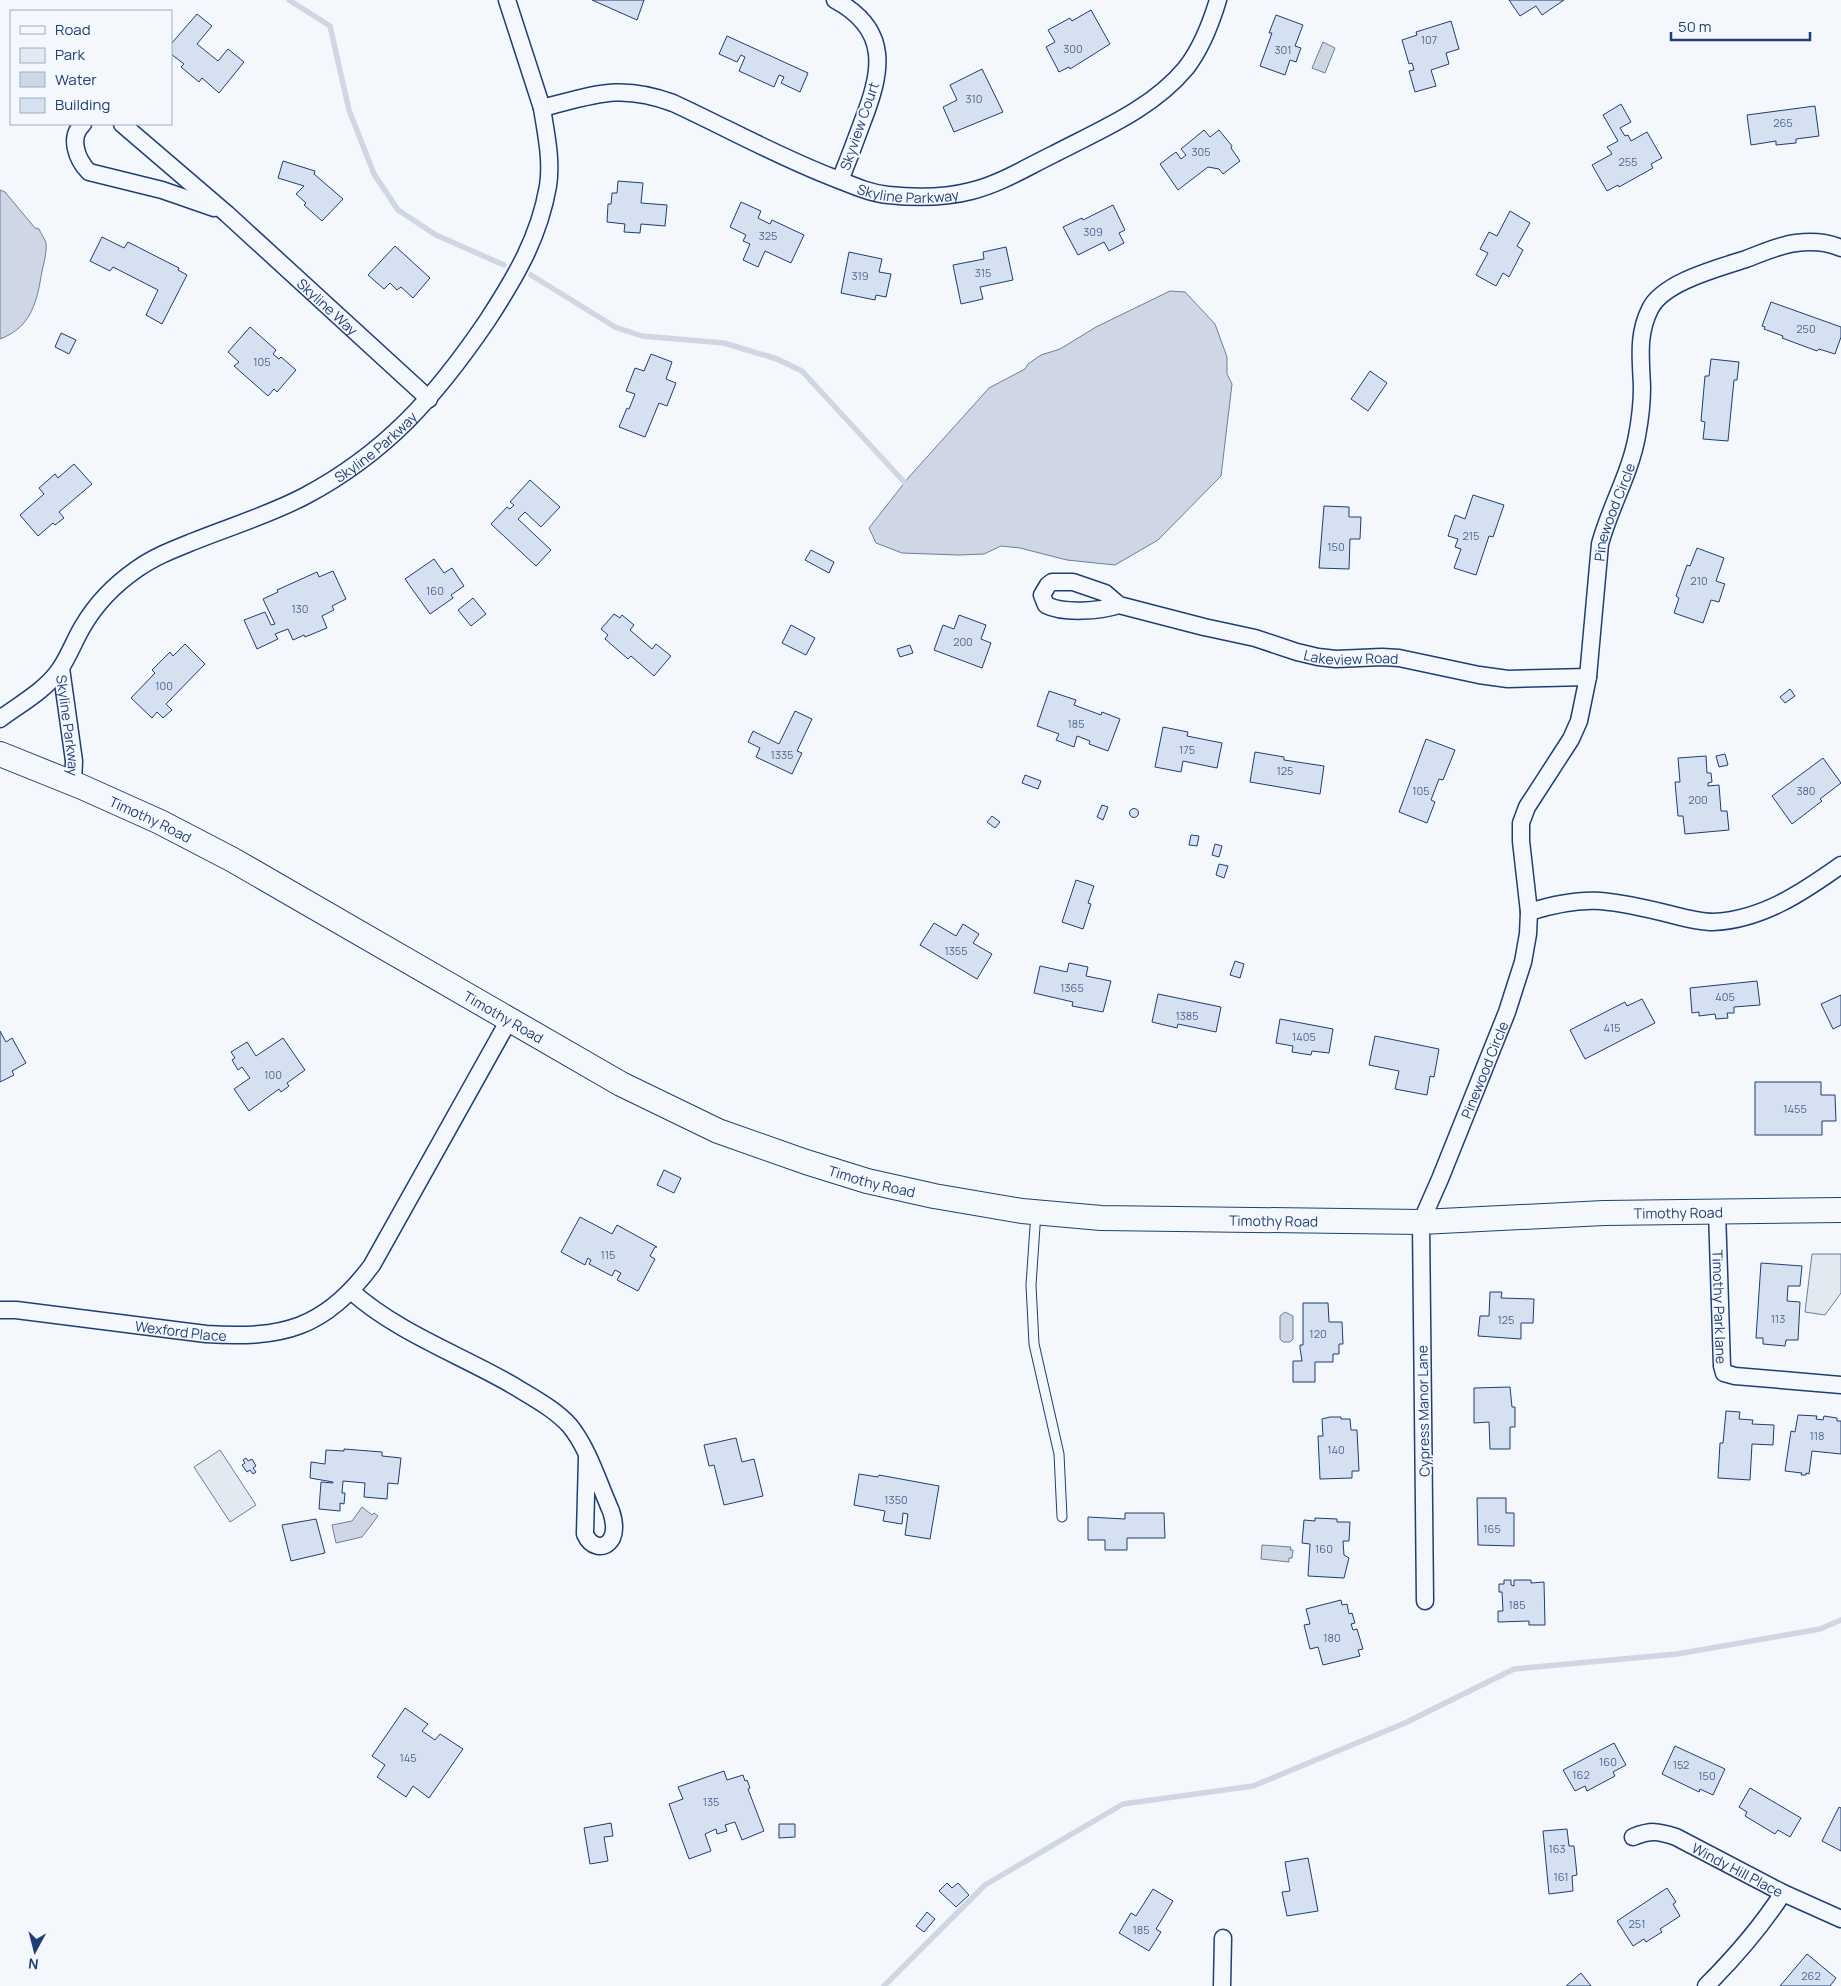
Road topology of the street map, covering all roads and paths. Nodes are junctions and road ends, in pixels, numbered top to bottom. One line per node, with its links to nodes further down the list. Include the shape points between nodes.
1 (508, 0): 4 (street, Skyline Parkway)
2 (835, 0): 7 (street, Skyview Court, via 859,17 875,42 878,58 874,91)
3 (1218, 0): 7 (street, Skyline Parkway, via 1197,50 1166,88 1122,119 997,182 945,197 917,197 863,190)
4 (542, 108): 7 (street, Skyline Parkway, via 604,93 652,95); 10 (street, Skyline Parkway, via 549,155 548,184 530,249 497,306)
5 (83, 125): 8 (street, Skyline Way, via 75,138 76,153 89,172 169,192)
6 (123, 125): 8 (street, Skyline Way)
7 (840, 180)
8 (227, 214): 10 (street, Skyline Way)
9 (1841, 248): 13 (street, Pinewood Circle, via 1816,242 1778,247 1694,277 1669,290 1651,306 1640,340 1641,410 1633,455 1600,544)
10 (428, 400): 12 (street, Skyline Parkway, via 404,425 352,468 305,496 153,558 120,581 100,600 83,625)
11 (1119, 604): 13 (street, Lakeview Road, via 1318,657 1399,658 1508,679)
12 (61, 668): 14 (street, Skyline Parkway, via 50,681); 16 (street, Skyline Parkway, via 74,761)
13 (1588, 677): 18 (street, Pinewood Circle, via 1579,722 1527,807 1522,823 1521,841)
14 (0, 719)
15 (0, 754): 16 (main road, Timothy Road)
16 (73, 783): 19 (main road, Timothy Road, via 160,822 233,860)
17 (1841, 865): 18 (street, via 1790,899 1730,920 1699,921 1637,906 1590,900 1557,903)
18 (1530, 912): 23 (street, Pinewood Circle, via 1522,962 1507,1012)
19 (509, 1020): 21 (main road, Timothy Road, via 621,1084 718,1131 867,1181 934,1196); 24 (street, Wexford Place, via 372,1265)
20 (1841, 1210): 22 (main road, Timothy Road)
21 (1036, 1212): 23 (main road, Timothy Road, via 1102,1218); 28 (lane, via 1031,1285 1034,1344 1058,1454)
22 (1717, 1212): 23 (main road, Timothy Road); 26 (street, Timothy Park lane, via 1724,1373)
23 (1421, 1222): 29 (street, Cypress Manor Lane)
24 (351, 1291): 25 (street, Wexford Place, via 342,1301 303,1326 249,1335 206,1334); 27 (street, via 396,1324 492,1373 554,1412 568,1424)
25 (0, 1310)
26 (1841, 1385)
27 (587, 1458)
28 (1062, 1517)
29 (1425, 1601)
30 (1633, 1837): 31 (street, Windy Hill Place, via 1647,1831 1676,1837)
31 (1783, 1893): 32 (street, Windy Hill Place); 35 (street, via 1748,1942)
32 (1841, 1919)
33 (1223, 1938): 34 (street)
34 (1222, 1986)
35 (1706, 1986)

